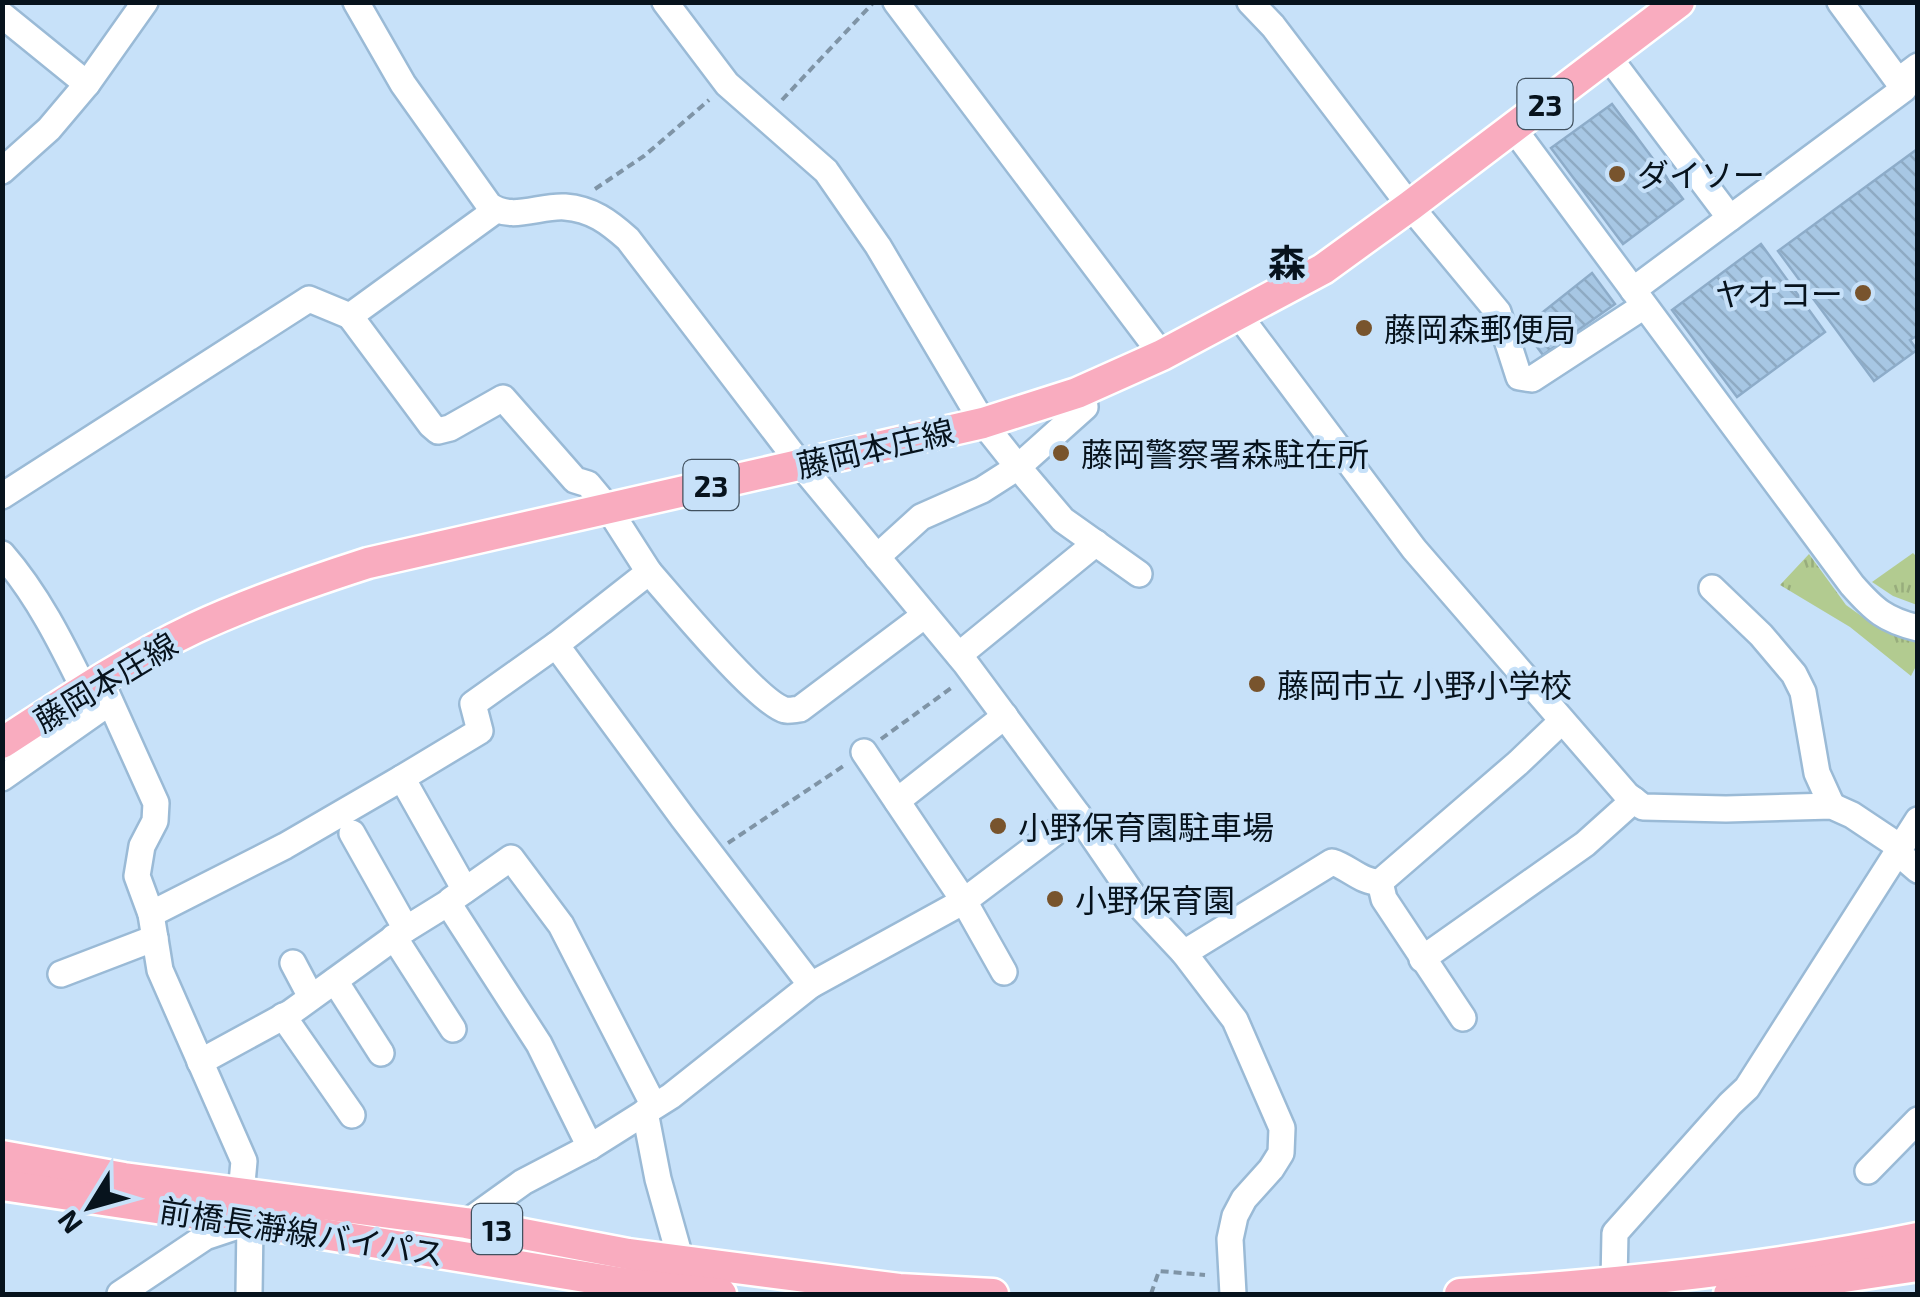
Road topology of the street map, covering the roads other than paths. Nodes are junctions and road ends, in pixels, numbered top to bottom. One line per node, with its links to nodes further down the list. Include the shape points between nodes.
1 (145, 2): 11 (street)
2 (356, 2): 15 (street, via 403,84)
3 (664, 2): 22 (street, via 727,84 826,172)
4 (896, 2): 20 (street)
5 (1250, 2): 14 (street)
6 (1679, 2): 9 (main road, 藤岡本庄線 / 23)
7 (1840, 2): 10 (street)
8 (2, 16): 11 (street)
9 (1608, 56): 12 (main road, 藤岡本庄線 / 23); 16 (street)
10 (1908, 74): 16 (street, via 1904,90)
11 (87, 84): 13 (street)
12 (1513, 128): 14 (main road, 藤岡本庄線 / 23); 17 (street)
13 (2, 171)
14 (1410, 206): 17 (street, via 1498,312 1519,377 1532,379); 18 (main road, 藤岡本庄線 / 23, via 1323,269)
15 (496, 210): 19 (street); 23 (street, via 562,207 605,219 628,239)
16 (1730, 218): 17 (street)
17 (1638, 298): 34 (street, via 1852,585 1874,610)
18 (1238, 314): 20 (main road, 藤岡本庄線 / 23); 39 (street, via 1414,549)
19 (350, 316): 25 (street, via 309,300); 26 (street, via 438,431 502,398)
20 (1162, 355): 21 (main road, 藤岡本庄線 / 23)
21 (1082, 390): 22 (main road, 藤岡本庄線 / 23); 24 (street, via 1085,407)
22 (983, 423): 23 (main road, 藤岡本庄線 / 23); 24 (street)
23 (800, 464): 26 (main road, 藤岡本庄線 / 23); 29 (street)
24 (1018, 467): 27 (street, via 1063,520); 29 (street, via 920,518)
25 (2, 496)
26 (608, 508): 30 (street); 37 (main road, 藤岡本庄線 / 23, via 368,563 286,590 192,630)
27 (1096, 543): 31 (street); 36 (street)
28 (2, 554): 37 (street)
29 (877, 557): 33 (street)
30 (649, 572): 33 (street, via 767,700 786,711 800,709); 35 (street)
31 (1139, 574)
32 (1712, 588): 46 (street, via 1794,674 1817,773)
33 (925, 616): 36 (street)
34 (1918, 628)
35 (556, 645): 43 (street, via 473,704 480,731); 63 (street)
36 (966, 664): 38 (street)
37 (98, 690): 40 (main road, 藤岡本庄線 / 23); 42 (street); 55 (street, via 156,803 137,876)
38 (1005, 716): 45 (street); 47 (street)
39 (1562, 721): 44 (street); 52 (street)
40 (2, 743)
41 (864, 752): 45 (street)
42 (2, 778)
43 (402, 778): 53 (street); 55 (street)
44 (1634, 800): 46 (street, via 1643,806 1726,809); 58 (street, via 1584,844)
45 (897, 801): 54 (street)
46 (1832, 806): 50 (street)
47 (1078, 815): 54 (street); 57 (street)
48 (1918, 820): 50 (street)
49 (352, 832): 56 (street)
50 (1898, 850): 51 (street); 82 (street, via 1748,1088 1615,1234)
51 (1918, 870)
52 (1380, 882): 57 (street, via 1332,862); 58 (street)
53 (456, 896): 56 (street); 70 (street, via 511,858 561,925); 73 (street)
54 (964, 901): 60 (street); 63 (street)
55 (153, 926): 61 (street); 69 (street, via 160,970)
56 (400, 933): 62 (street); 67 (street)
57 (1184, 953): 87 (street, via 1235,1020 1282,1128 1281,1153 1234,1216)
58 (1422, 958): 66 (street)
59 (293, 962): 64 (street)
60 (1004, 972)
61 (61, 974)
62 (334, 980): 64 (street); 68 (street)
63 (812, 985): 70 (street)
64 (312, 997): 65 (street)
65 (283, 1016): 69 (street); 71 (street)
66 (1463, 1018)
67 (453, 1029)
68 (381, 1053)
69 (200, 1062): 77 (street, via 244,1161)
70 (649, 1109): 73 (street); 81 (street, via 658,1178)
71 (352, 1115)
72 (1918, 1120): 75 (street)
73 (590, 1146): 78 (street)
74 (2, 1156): 77 (main road, 前橋長瀞線バイパス / 13)
75 (1868, 1170)
76 (2, 1185): 77 (main road, 前橋長瀞線バイパス / 13)
77 (246, 1208): 78 (main road, 前橋長瀞線バイパス / 13); 81 (main road, 前橋長瀞線バイパス / 13, via 622,1283); 83 (street); 84 (street)
78 (466, 1224): 81 (main road, 前橋長瀞線バイパス / 13, via 628,1254)
79 (1918, 1238): 82 (main road)
80 (1918, 1266): 89 (main road)
81 (685, 1282): 85 (main road, 前橋長瀞線バイパス / 13); 86 (main road, 前橋長瀞線バイパス / 13)
82 (1614, 1282): 88 (main road)
83 (120, 1294)
84 (249, 1294)
85 (720, 1294)
86 (993, 1294)
87 (1233, 1294)
88 (1460, 1294)
89 (1729, 1294)

